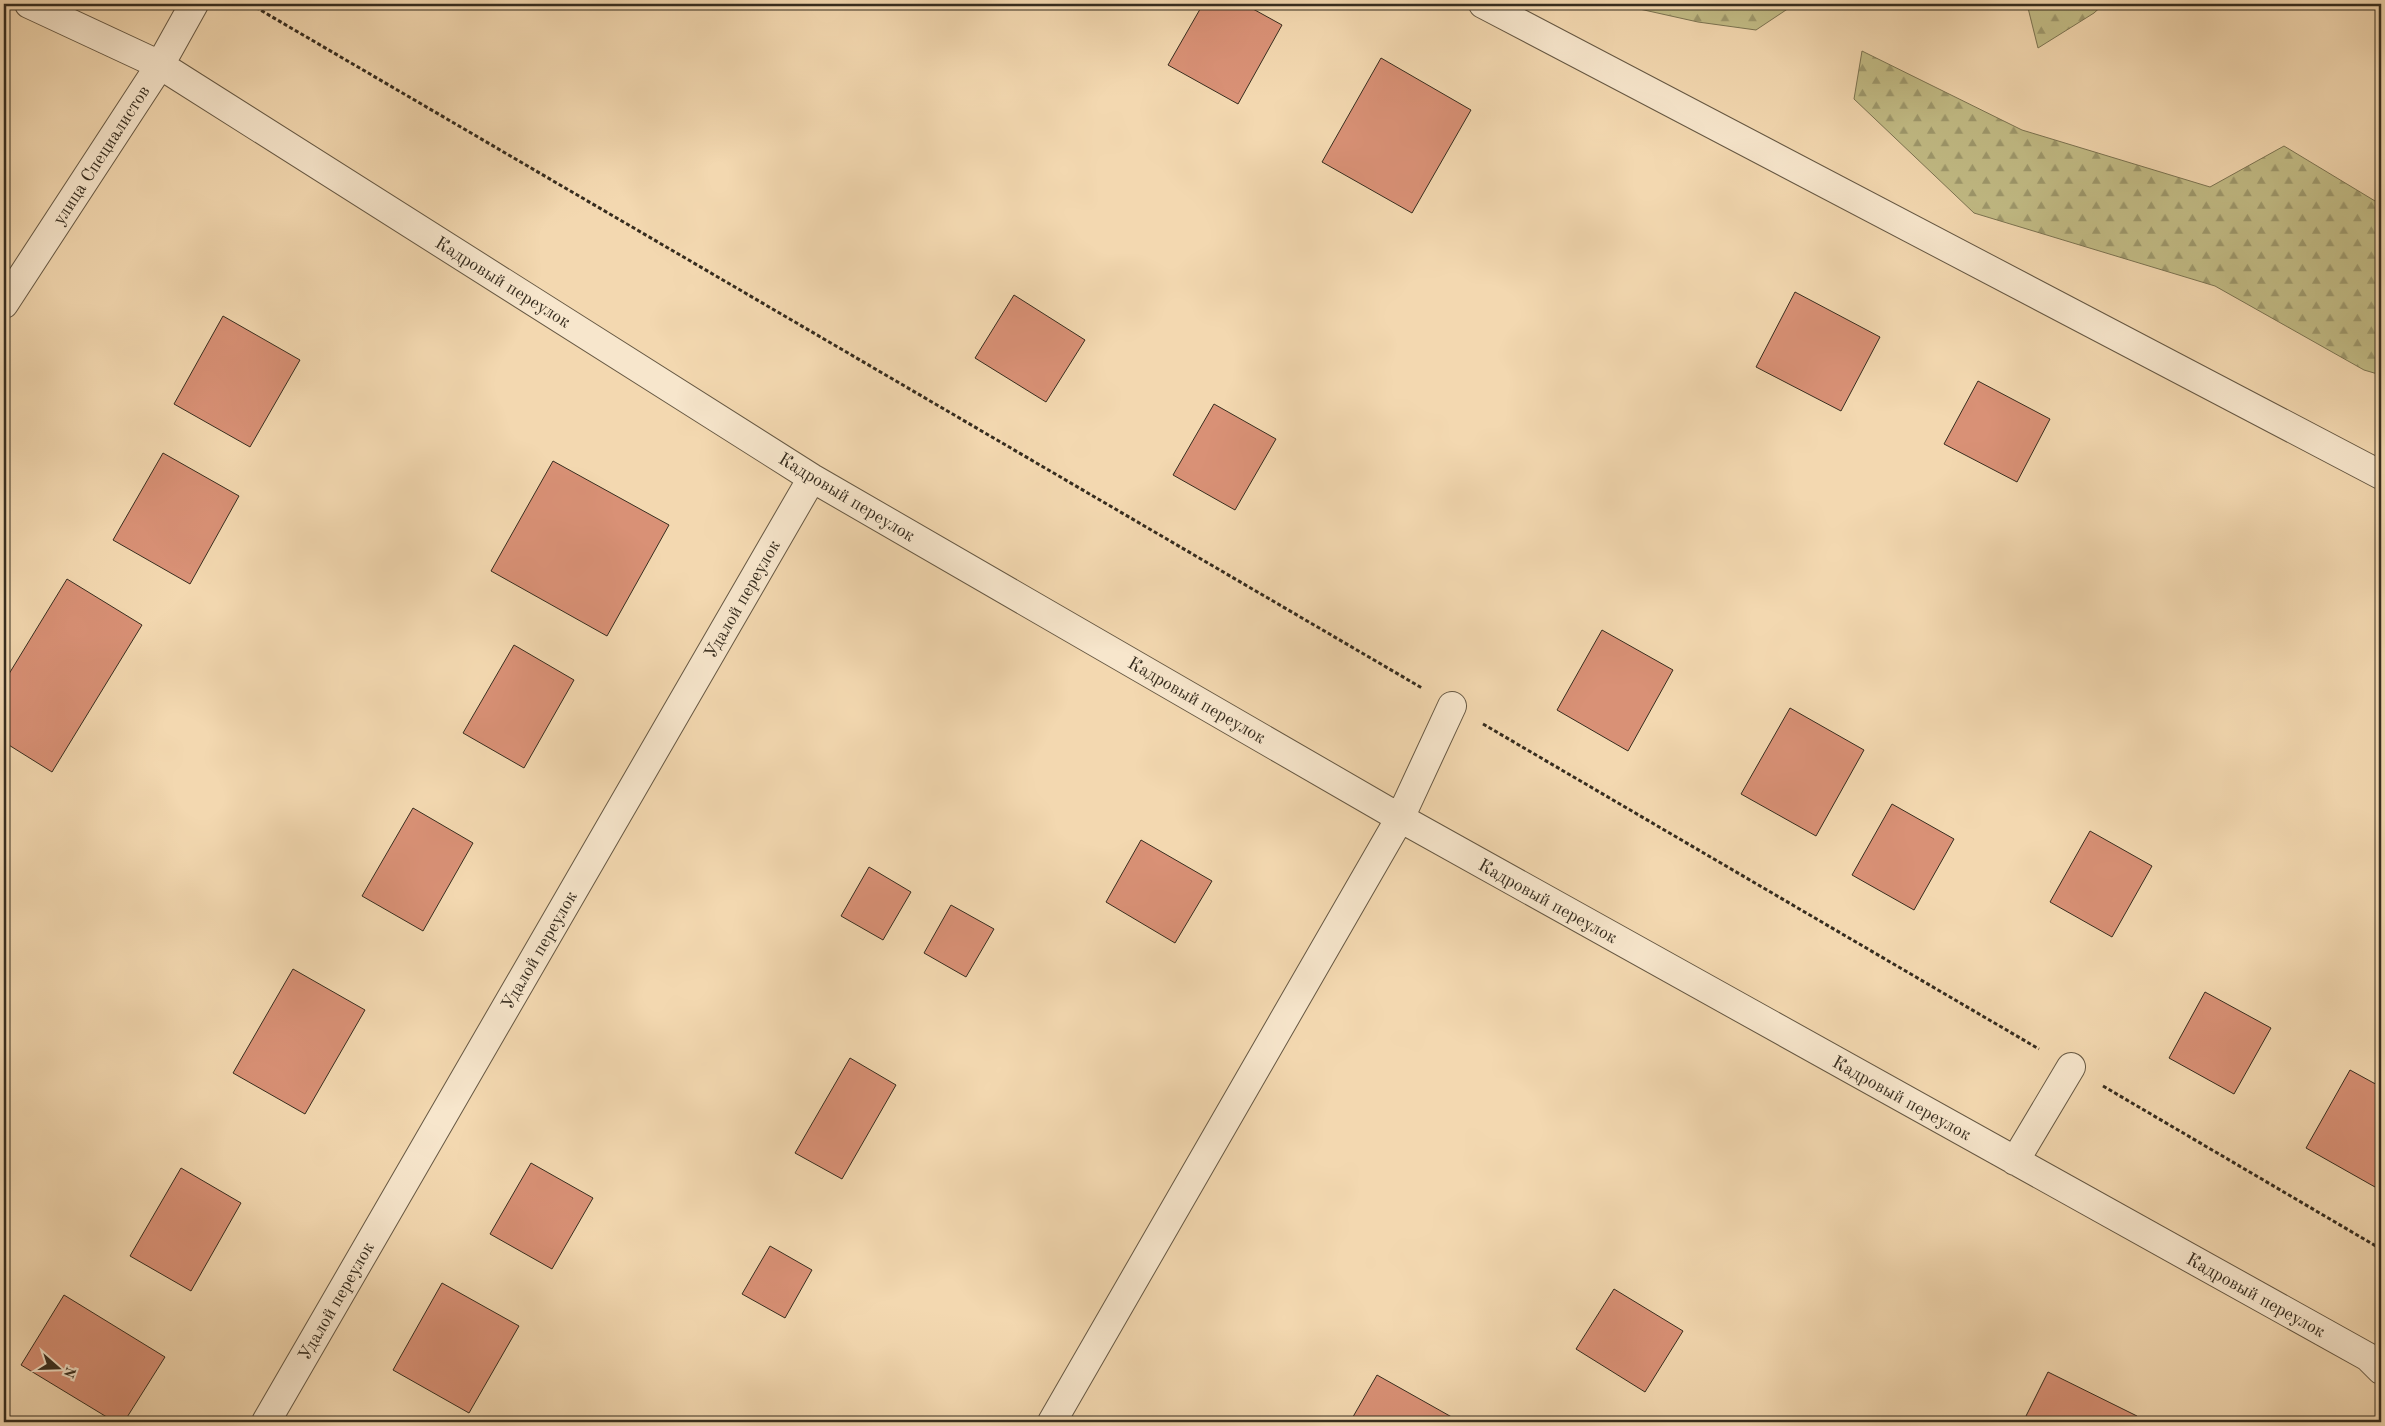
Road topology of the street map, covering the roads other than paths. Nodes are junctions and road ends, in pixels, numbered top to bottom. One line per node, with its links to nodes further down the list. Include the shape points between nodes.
1 (28, 4): 4 (street, Кадровый переулок)
2 (194, 4): 4 (street, улица Специалистов)
3 (1484, 4): 6 (street)
4 (160, 65): 5 (street, улица Специалистов); 7 (street, Кадровый переулок)
5 (4, 304)
6 (2381, 475)
7 (812, 478): 9 (street, Кадровый переулок); 13 (street, Удалой переулок)
8 (1452, 706): 9 (street)
9 (1400, 818): 11 (street, Кадровый переулок); 14 (street)
10 (2071, 1067): 11 (street)
11 (2015, 1161): 12 (street, Кадровый переулок, via 2368,1357)
12 (2381, 1370)
13 (266, 1422)
14 (1052, 1422)

